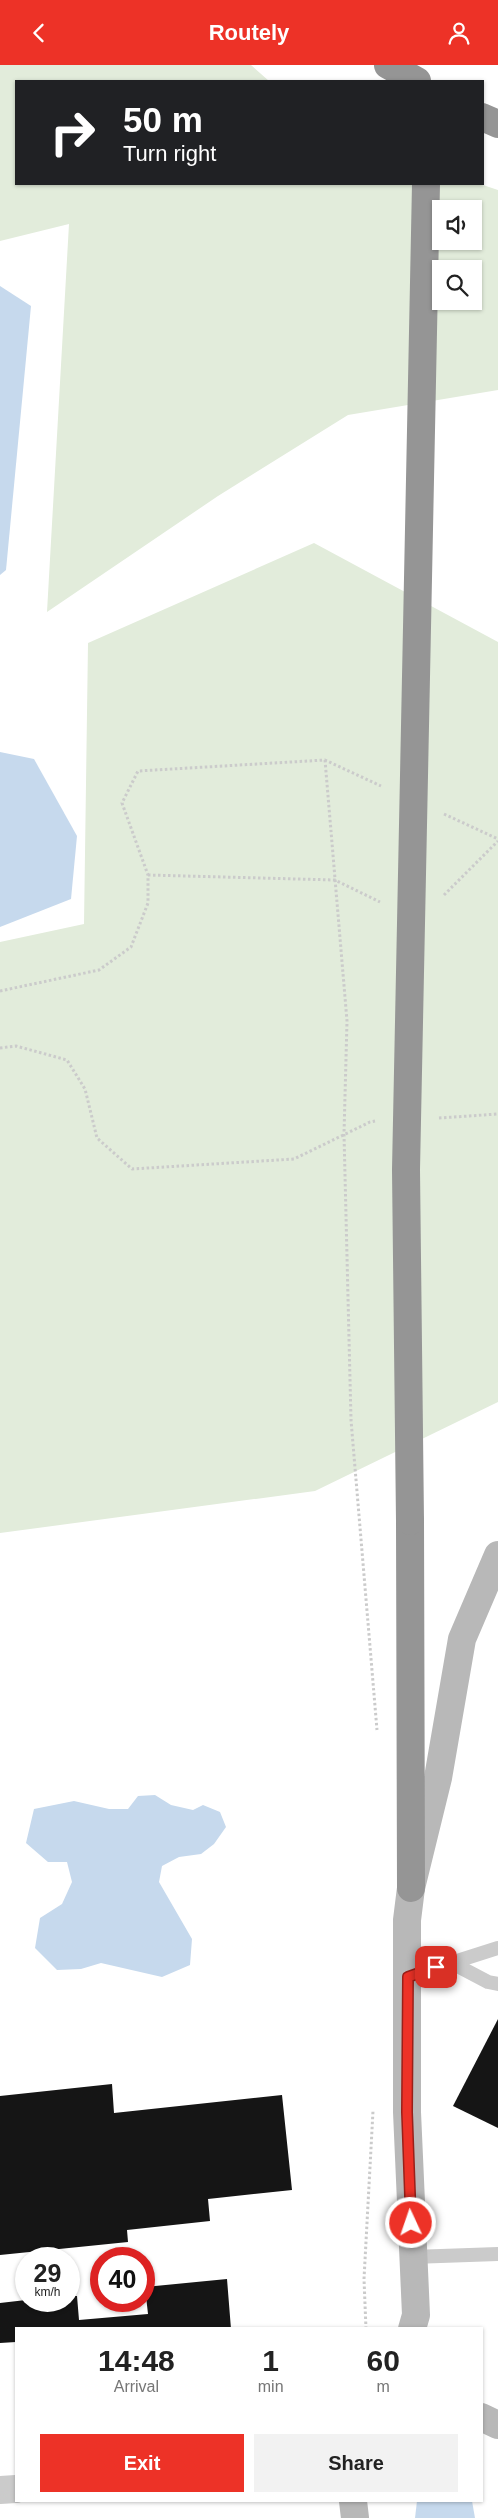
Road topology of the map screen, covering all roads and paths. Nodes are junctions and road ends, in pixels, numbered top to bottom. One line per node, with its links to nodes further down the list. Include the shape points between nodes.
1 (388, 65): 3 (highway)
2 (421, 65): 4 (highway)
3 (415, 80)
4 (422, 80)
5 (484, 118): 6 (highway)
6 (498, 124)
7 (426, 185): 24 (highway, bridge, via 406,1170)
8 (325, 760): 9 (path); 12 (path, via 138,771 122,803); 13 (path)
9 (386, 788)
10 (437, 811): 11 (path)
11 (498, 840): 14 (path)
12 (148, 875): 13 (path); 16 (path, via 148,903 131,947 99,970)
13 (335, 880): 15 (path); 21 (path, via 347,1021)
14 (442, 897)
15 (388, 905)
16 (0, 991)
17 (0, 1047): 21 (path, via 16,1047 66,1060 85,1089 97,1138 132,1169 294,1159)
18 (498, 1114): 19 (path)
19 (429, 1118)
20 (380, 1121): 21 (path, via 370,1122)
21 (344, 1135): 23 (path, via 351,1420)
22 (498, 1555): 24 (street, via 462,1639 438,1778)
23 (377, 1739)
24 (411, 1888): 27 (street, via 407,1920)
25 (498, 1948): 26 (lane)
26 (450, 1961): 27 (lane); 28 (lane, via 488,1982)
27 (408, 1977): 31 (street, via 407,2112)
28 (498, 1984)
29 (374, 2104): 33 (path, via 364,2279)
30 (498, 2254): 31 (lane)
31 (412, 2257): 32 (street)
32 (418, 2324)
33 (366, 2327)
34 (15, 2489): 35 (street)
35 (0, 2490)
36 (354, 2502): 37 (street)
37 (355, 2518)

